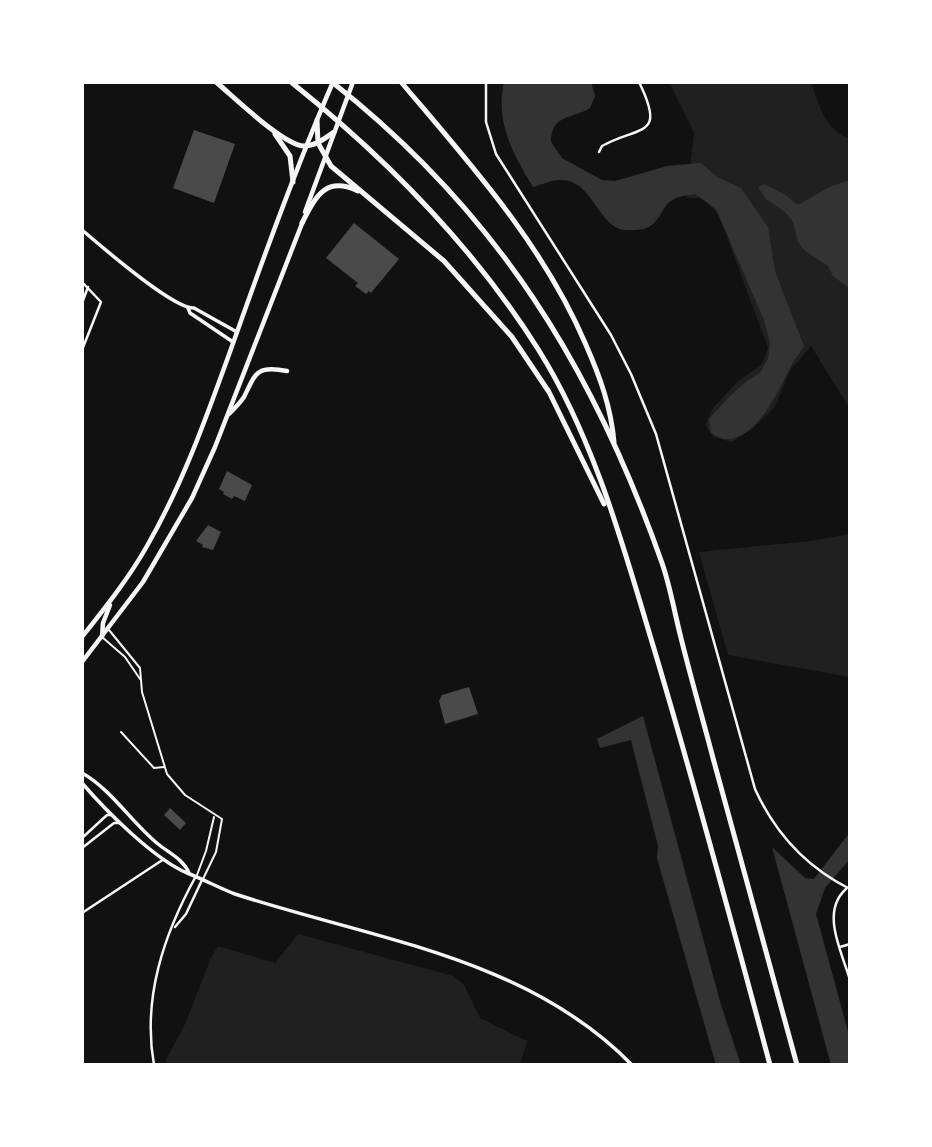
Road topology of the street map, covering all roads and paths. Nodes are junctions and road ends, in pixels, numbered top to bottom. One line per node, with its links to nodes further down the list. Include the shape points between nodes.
1 (216, 82): 9 (highway)
2 (291, 82): 29 (highway, via 406,183 458,241 539,350 582,436)
3 (333, 82): 8 (main road); 28 (highway, via 432,172 510,263 563,343)
4 (353, 82): 10 (main road)
5 (401, 82): 28 (highway, via 507,209 555,280 607,396)
6 (486, 82): 50 (street, via 486,122 496,154 611,335 656,434 755,789 778,830 798,853)
7 (639, 82): 13 (street, via 650,106 647,125 638,133 601,145)
8 (317, 120): 11 (highway); 12 (main road)
9 (271, 129): 12 (highway); 15 (highway, via 290,156)
10 (334, 132): 11 (highway); 14 (main road)
11 (318, 143): 12 (highway); 14 (highway)
12 (306, 146): 15 (main road)
13 (599, 152)
14 (324, 157): 16 (highway); 17 (main road)
15 (293, 182): 23 (main road)
16 (367, 195): 17 (highway, via 343,184 329,187 314,200); 29 (highway, via 444,261 512,337 554,402)
17 (302, 223): 27 (main road)
18 (82, 230): 22 (street)
19 (82, 282): 20 (street)
20 (88, 287): 21 (street); 25 (street, via 101,302)
21 (82, 303)
22 (188, 308): 23 (street); 24 (street)
23 (237, 332): 24 (main road)
24 (233, 342): 30 (main road, via 173,496 147,547)
25 (82, 350)
26 (287, 372): 27 (main road, via 271,369 253,376 243,400)
27 (226, 418): 31 (main road, via 188,506)
28 (615, 448): 60 (highway, via 663,566)
29 (623, 545): 59 (highway, via 699,799)
30 (113, 597): 32 (main road); 33 (main road)
31 (108, 630): 33 (main road); 35 (lane, via 136,661 142,672)
32 (82, 637)
33 (102, 637): 34 (main road); 35 (lane, via 125,657)
34 (82, 662)
35 (140, 680): 37 (lane)
36 (121, 732): 37 (lane, via 155,768)
37 (164, 767): 41 (lane, via 185,795)
38 (82, 773): 42 (street)
39 (82, 783): 40 (street)
40 (114, 815): 42 (street); 43 (street); 44 (street, via 107,815)
41 (215, 816): 48 (lane); 49 (lane, via 222,819 216,852)
42 (131, 818): 47 (street, via 186,865)
43 (122, 822): 45 (street, via 114,823); 46 (street)
44 (82, 838)
45 (82, 848)
46 (164, 859): 47 (street); 51 (street)
47 (189, 873): 48 (street)
48 (196, 876): 49 (street); 52 (street)
49 (202, 880): 52 (street, via 186,914); 58 (street, via 458,960 518,984 585,1024)
50 (848, 888): 54 (street, via 833,912)
51 (82, 913)
52 (173, 929): 56 (street, via 159,960 151,999)
53 (850, 944): 54 (street)
54 (841, 947): 55 (street)
55 (850, 980)
56 (154, 1064): 57 (street)
57 (146, 1065)
58 (632, 1065)
59 (770, 1065)
60 (797, 1065)

